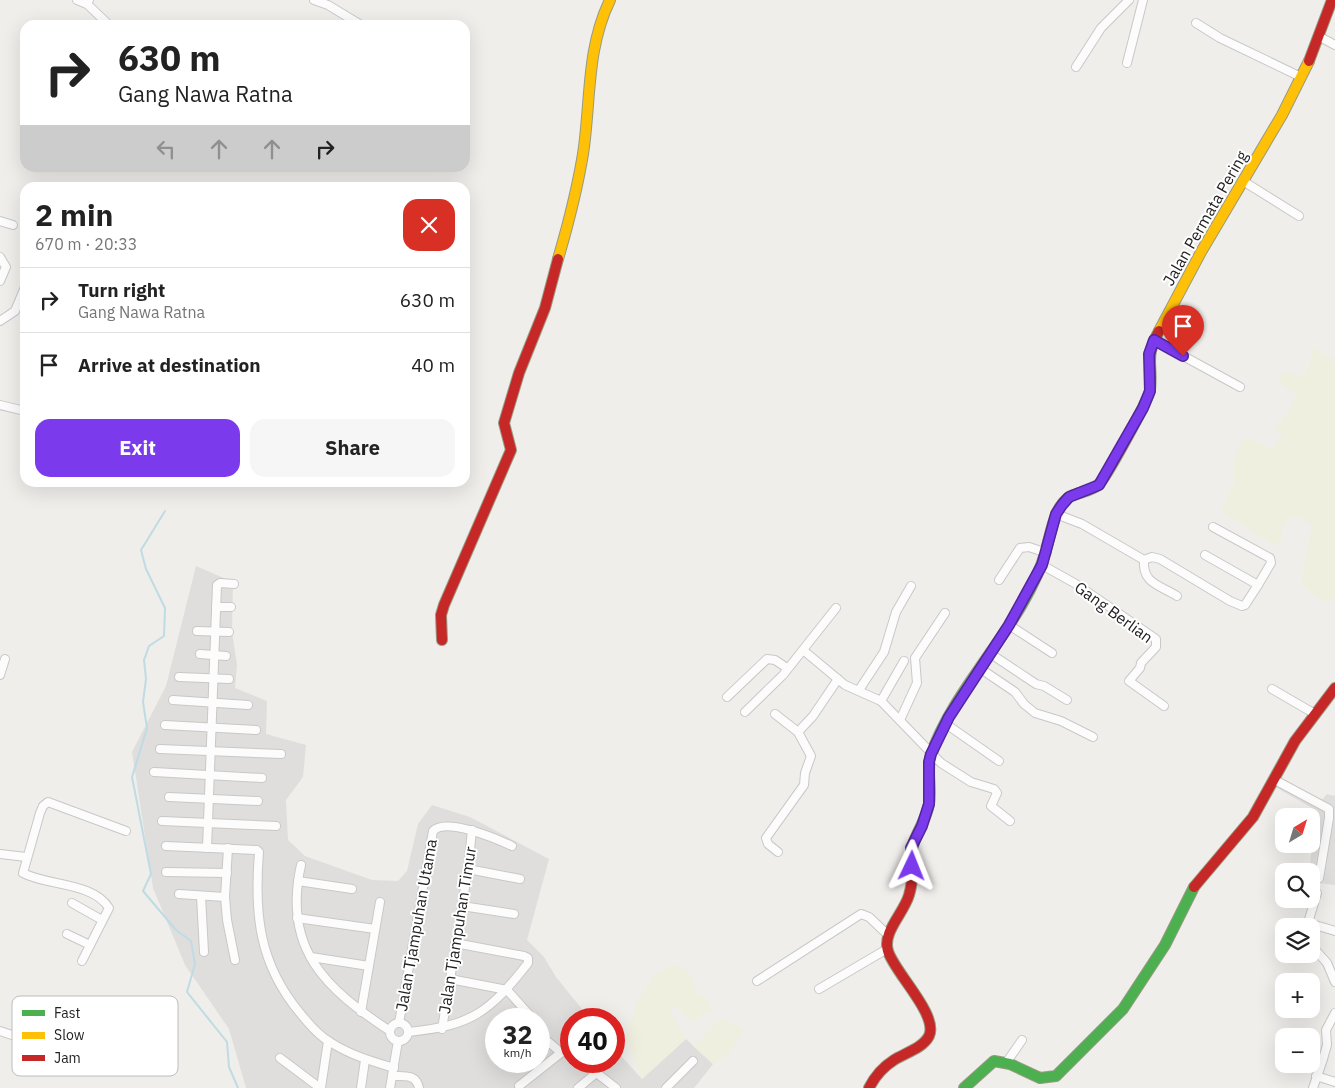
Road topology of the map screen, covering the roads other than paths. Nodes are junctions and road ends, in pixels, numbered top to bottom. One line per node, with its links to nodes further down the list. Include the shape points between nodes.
1 (77, 0): 7 (street)
2 (314, 0): 9 (street, via 328,4)
3 (610, 0): 47 (street, via 591,59 583,154 575,198 545,308 519,373 504,423 511,450 444,605)
4 (1129, 0): 14 (street, via 1102,28)
5 (1143, 0): 13 (street)
6 (1332, 0): 11 (street, Jalan Permata Pering)
7 (88, 2): 8 (street)
8 (104, 20)
9 (353, 20)
10 (1196, 23): 15 (street)
11 (1320, 37): 12 (street); 15 (street, Jalan Permata Pering)
12 (1335, 45)
13 (1127, 63)
14 (1076, 68)
15 (1301, 77): 16 (street, Jalan Permata Pering)
16 (1243, 181): 17 (street); 24 (street, Jalan Permata Pering)
17 (1300, 216)
18 (0, 220): 19 (street)
19 (14, 225)
20 (0, 257): 21 (street, via 6,267)
21 (0, 281)
22 (20, 299): 23 (street, via 15,311)
23 (0, 321)
24 (1154, 340): 25 (street); 28 (street, Jalan Permata Pering, via 1149,354 1150,391 1143,408 1099,485 1069,497)
25 (1240, 387)
26 (0, 405): 27 (street)
27 (20, 410)
28 (1056, 514): 30 (street, Jalan Permata Pering); 32 (street, via 1082,524)
29 (1213, 527): 36 (street, via 1270,558 1272,563)
30 (1047, 553): 33 (street, Jalan Permata Pering); 34 (street, via 1029,547 1020,548)
31 (1205, 555): 36 (street)
32 (1144, 560): 36 (street, via 1160,559 1242,606); 38 (street, via 1143,570 1147,578)
33 (1042, 565): 43 (street, Jalan Permata Pering); 72 (street, Gang Berlian, via 1076,584 1156,639 1156,647 1140,663 1140,668 1129,681)
34 (999, 580)
35 (234, 584): 39 (street, via 218,583)
36 (1258, 585)
37 (911, 586): 65 (street, via 896,612 884,652)
38 (1177, 596)
39 (216, 607): 40 (street); 45 (street)
40 (231, 607)
41 (836, 608): 48 (street)
42 (945, 613): 76 (street, via 916,658 917,683)
43 (1009, 625): 49 (street); 51 (street, Jalan Permata Pering)
44 (198, 630): 45 (street)
45 (216, 632): 46 (street); 52 (street)
46 (229, 632)
47 (442, 640)
48 (803, 650): 56 (street); 62 (street)
49 (1052, 653)
50 (200, 654): 52 (street)
51 (991, 654): 57 (street, Jalan Permata Pering); 68 (street)
52 (214, 656): 53 (street); 60 (street)
53 (226, 656)
54 (5, 658): 58 (street)
55 (904, 661): 69 (street)
56 (787, 668): 66 (street, via 767,659); 73 (street)
57 (981, 669): 77 (street, Jalan Permata Pering); 82 (street, via 1015,692 1035,713 1062,721)
58 (0, 674)
59 (179, 677): 60 (street)
60 (213, 679): 61 (street); 70 (street)
61 (230, 679)
62 (838, 679): 65 (street); 81 (street)
63 (1335, 688): 75 (street)
64 (1272, 689): 75 (street)
65 (859, 690): 69 (street)
66 (726, 697)
67 (174, 700): 70 (street)
68 (1066, 700)
69 (881, 701): 76 (street)
70 (212, 703): 71 (street); 79 (street)
71 (248, 705)
72 (1164, 706)
73 (745, 712)
74 (775, 714): 81 (street)
75 (1315, 714): 91 (street)
76 (900, 720): 86 (street)
77 (946, 724): 86 (street, Jalan Permata Pering); 87 (street)
78 (164, 725): 79 (street)
79 (212, 728): 80 (street); 84 (street)
80 (256, 730)
81 (798, 732): 105 (street, via 810,750 811,759 804,785 766,838)
82 (1093, 738)
83 (160, 748): 84 (street)
84 (212, 751): 85 (street); 89 (street)
85 (281, 754)
86 (931, 754): 96 (street, via 971,782 994,789 997,792 991,806); 129 (street, Jalan Permata Pering, via 929,804 911,848 912,884 902,913)
87 (999, 761)
88 (154, 772): 89 (street)
89 (211, 775): 90 (street); 93 (street)
90 (262, 778)
91 (1273, 779): 111 (street, via 1329,809); 166 (street, via 1254,817 1198,880 1165,945 1123,1008 1056,1076 1040,1079)
92 (169, 797): 93 (street)
93 (210, 799): 94 (street); 97 (street)
94 (258, 801)
95 (162, 821): 97 (street)
96 (1010, 821)
97 (208, 823): 98 (street); 103 (street)
98 (276, 826)
99 (472, 830): 102 (street); 109 (street, Jalan Tjampuhan Timur); 149 (street, Jalan Tjampuhan Utama, via 436,828 432,834)
100 (126, 831): 107 (street, via 48,802 43,806)
101 (166, 846): 103 (street)
102 (512, 846)
103 (207, 848): 104 (street)
104 (228, 848): 112 (street); 156 (street, via 259,852 257,907 266,954 289,1000)
105 (778, 852)
106 (0, 854): 107 (street)
107 (26, 857): 124 (street, via 24,874 73,886 105,902 109,908)
108 (302, 865): 114 (street)
109 (468, 869): 113 (street); 121 (street, Jalan Tjampuhan Timur)
110 (166, 872): 112 (street)
111 (1320, 872)
112 (227, 873): 118 (street)
113 (520, 880)
114 (298, 882): 115 (street); 123 (street)
115 (352, 889)
116 (179, 894): 117 (street)
117 (201, 896): 118 (street); 133 (street)
118 (225, 897): 136 (street)
119 (380, 902): 126 (street)
120 (72, 904): 124 (street)
121 (462, 906): 122 (street); 130 (street, Jalan Tjampuhan Timur)
122 (514, 914)
123 (297, 918): 126 (street); 135 (street)
124 (102, 920): 131 (street)
125 (1320, 927): 127 (street)
126 (375, 929): 140 (street)
127 (1335, 931)
128 (67, 934): 131 (street)
129 (888, 935): 132 (street, Jalan Permata Pering); 142 (street, via 869,917 861,914)
130 (455, 943): 141 (street, Jalan Tjampuhan Timur); 145 (street, via 524,956 528,963)
131 (90, 945): 137 (street)
132 (887, 950): 144 (street); 172 (street, via 929,1018 931,1032 920,1045 880,1068)
133 (204, 952)
134 (1320, 955): 138 (street)
135 (310, 957): 140 (street); 147 (street, via 332,988)
136 (236, 960)
137 (82, 961)
138 (1326, 961): 139 (street); 143 (street)
139 (1335, 964)
140 (369, 966): 147 (street)
141 (450, 979): 145 (street); 150 (street, Jalan Tjampuhan Timur)
142 (757, 981)
143 (1335, 982)
144 (819, 989)
145 (507, 990): 146 (street); 150 (street, via 474,1018)
146 (523, 1008)
147 (360, 1012): 152 (street)
148 (1335, 1013): 159 (street, via 1326,1030)
149 (399, 1023): 152 (street, via 393,1025); 153 (street)
150 (442, 1029): 153 (street)
151 (0, 1031): 154 (street)
152 (390, 1032): 157 (street)
153 (408, 1032): 157 (street, via 404,1040)
154 (12, 1035)
155 (1022, 1040): 166 (street)
156 (328, 1041): 164 (street); 173 (street)
157 (398, 1041): 167 (street)
158 (550, 1043): 161 (street)
159 (1327, 1045): 160 (street); 169 (street)
160 (1335, 1047)
161 (560, 1050)
162 (560, 1054): 171 (street)
163 (280, 1058): 173 (street)
164 (365, 1060): 167 (street); 174 (street)
165 (693, 1061): 179 (street)
166 (1006, 1063): 180 (street, via 994,1061)
167 (393, 1072): 175 (street); 176 (street, via 417,1080)
168 (595, 1074): 177 (street); 178 (street)
169 (1316, 1076): 170 (street); 181 (street)
170 (1335, 1082)
171 (519, 1086)
172 (872, 1086)
173 (320, 1088)
174 (361, 1088)
175 (390, 1088)
176 (418, 1088)
177 (578, 1088)
178 (616, 1088)
179 (666, 1088)
180 (964, 1088)
181 (1313, 1088)

